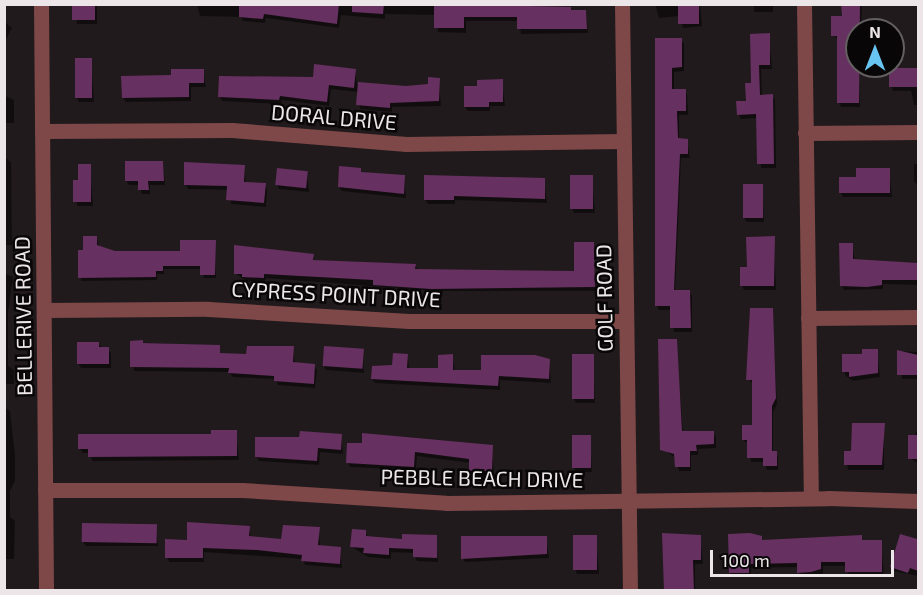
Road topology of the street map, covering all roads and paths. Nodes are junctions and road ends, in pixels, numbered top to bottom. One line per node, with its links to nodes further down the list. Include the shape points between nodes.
1 (40, 4): 4 (street, BELLERIVE ROAD)
2 (622, 4): 7 (street, GOLF ROAD)
3 (804, 4): 6 (street)
4 (42, 131): 7 (street, DORAL DRIVE, via 232,130 406,144); 8 (street, BELLERIVE ROAD)
5 (918, 132): 6 (street)
6 (805, 133): 10 (street)
7 (623, 141): 11 (street, GOLF ROAD)
8 (45, 310): 11 (street, CYPRESS POINT DRIVE, via 208,309 409,321); 12 (street, BELLERIVE ROAD)
9 (918, 317): 10 (street)
10 (808, 318): 13 (street)
11 (626, 321): 14 (street, GOLF ROAD)
12 (45, 490): 14 (street, PEBBLE BEACH DRIVE, via 242,490 446,503); 16 (street, BELLERIVE ROAD)
13 (811, 498): 14 (street, PEBBLE BEACH DRIVE); 15 (street, PEBBLE BEACH DRIVE)
14 (629, 501): 17 (street, GOLF ROAD)
15 (918, 501)
16 (46, 591)
17 (630, 591)

